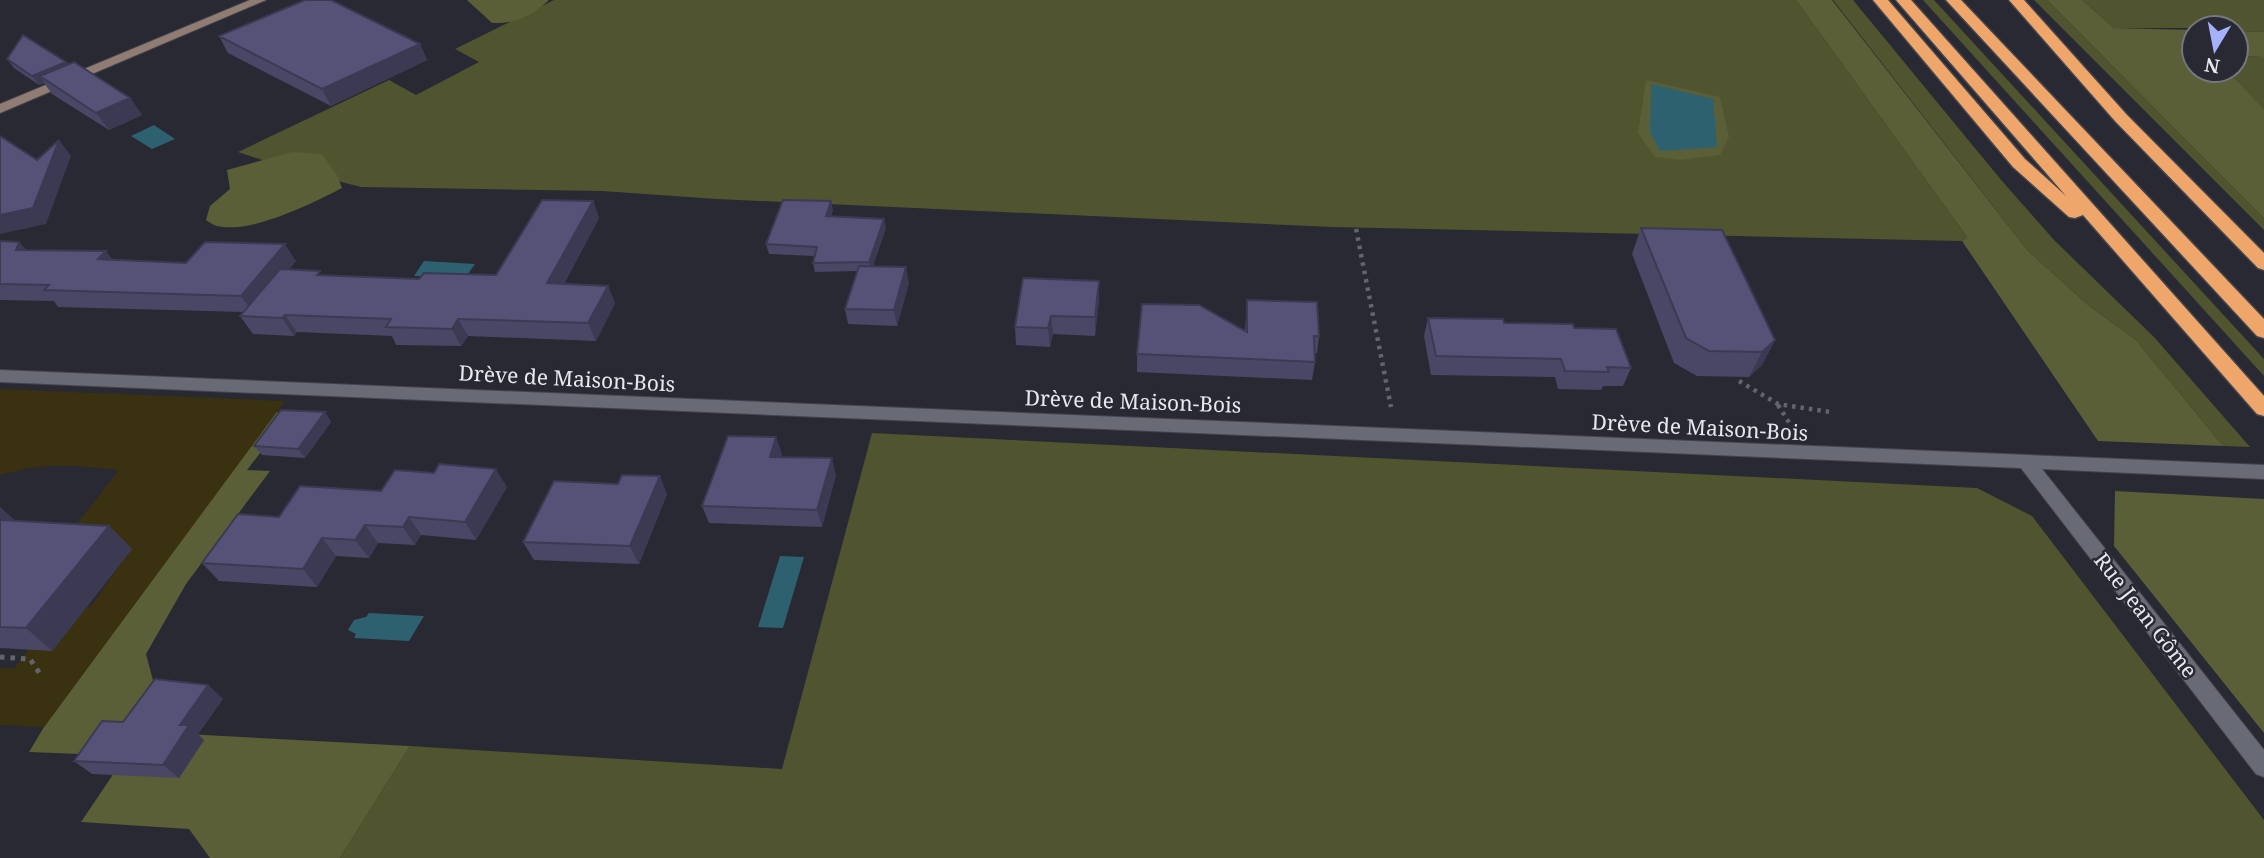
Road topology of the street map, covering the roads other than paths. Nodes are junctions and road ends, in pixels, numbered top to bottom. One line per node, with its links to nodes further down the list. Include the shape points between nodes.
1 (260, 0): 6 (main road)
2 (1880, 0): 8 (highway, via 2019,163)
3 (1903, 0): 8 (highway)
4 (1953, 0): 9 (highway)
5 (2016, 0): 7 (highway, via 2121,118)
6 (0, 109)
7 (2264, 264)
8 (2147, 277): 11 (highway)
9 (2264, 331)
10 (0, 376): 12 (street, Drève de Maison-Bois)
11 (2264, 410)
12 (2028, 464): 13 (street, Drève de Maison-Bois); 14 (street, Rue Jean Gôme)
13 (2264, 472)
14 (2264, 767)

